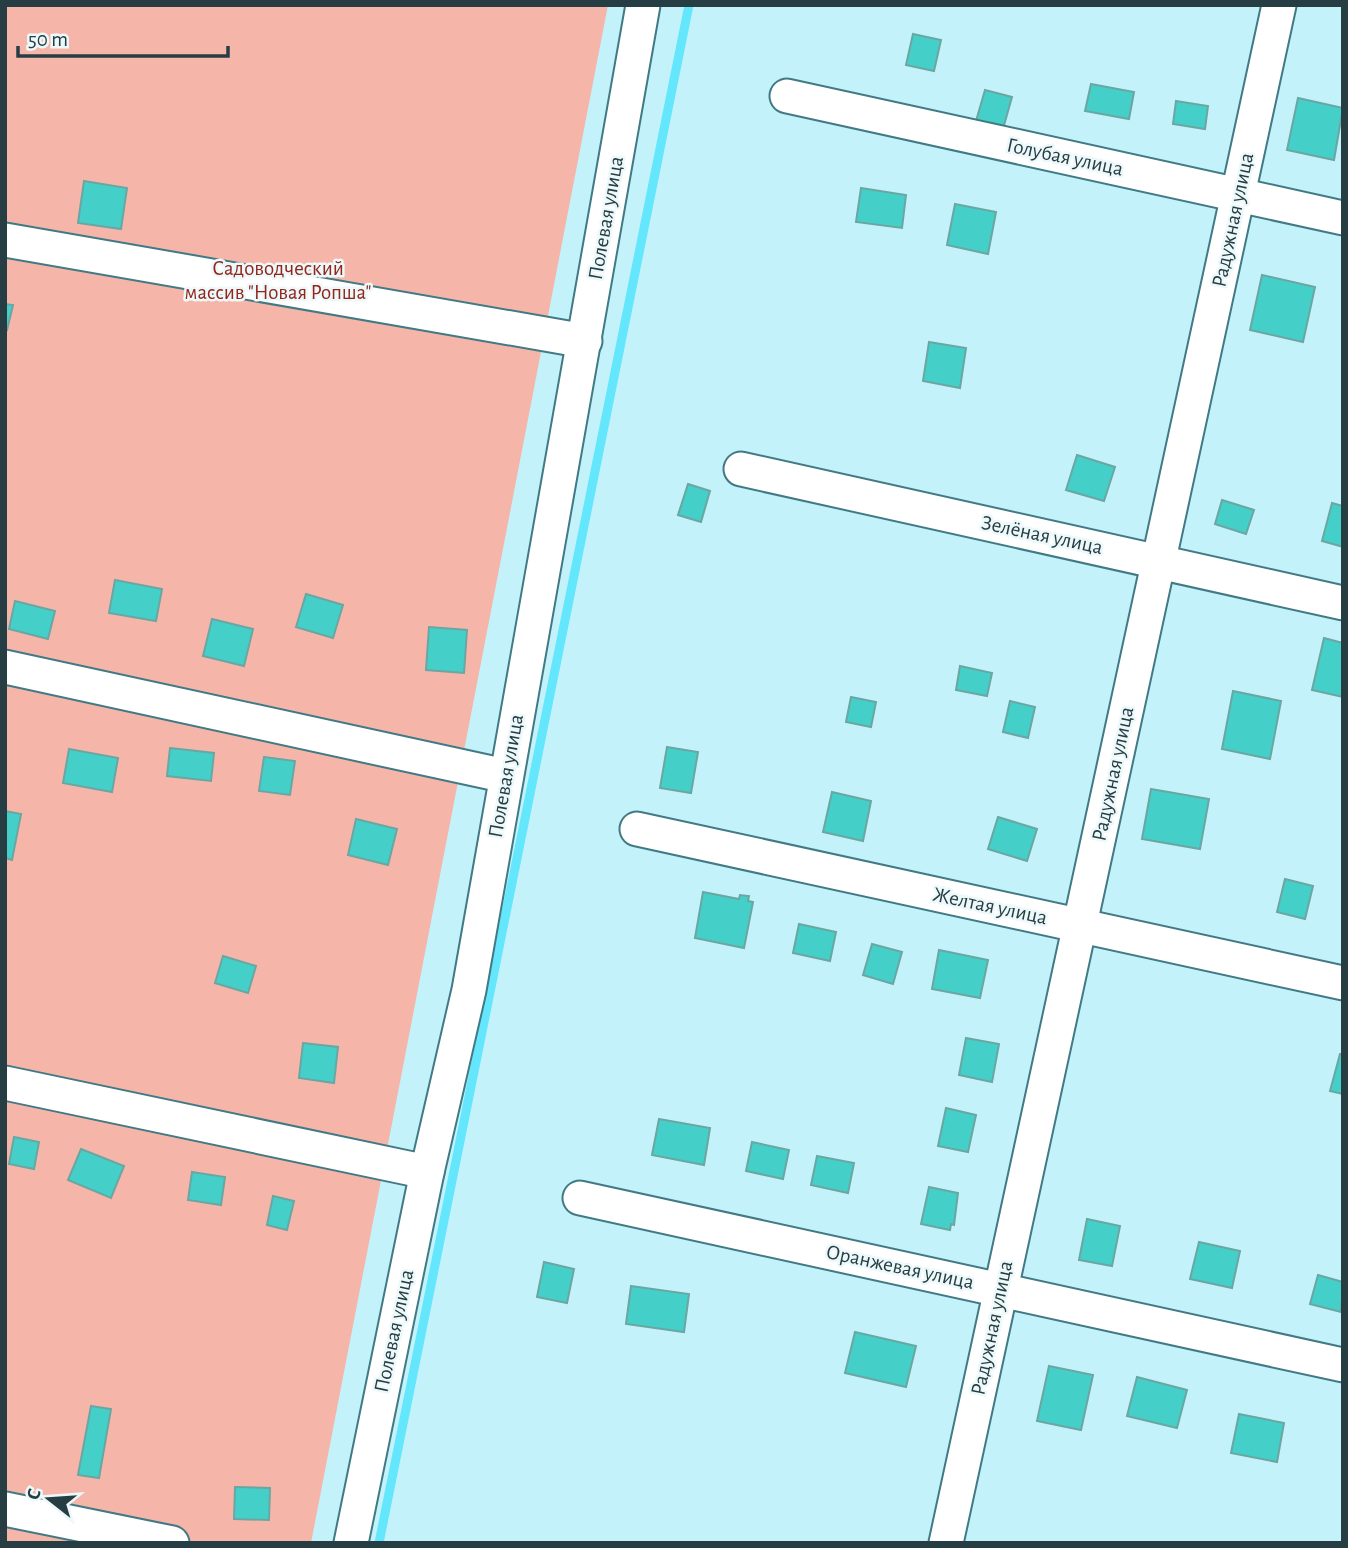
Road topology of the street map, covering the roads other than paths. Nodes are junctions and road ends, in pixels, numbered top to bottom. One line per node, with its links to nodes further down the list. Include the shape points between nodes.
1 (643, 5): 7 (street, Полевая улица)
2 (1279, 5): 4 (street, Радужная улица)
3 (787, 96): 4 (street, Голубая улица)
4 (1238, 194): 5 (street, Голубая улица); 9 (street, Радужная улица)
5 (1343, 218)
6 (5, 240): 7 (street)
7 (585, 341): 12 (street, Полевая улица)
8 (741, 469): 9 (street, Зелёная улица)
9 (1159, 561): 10 (street, Зелёная улица); 14 (street, Радужная улица)
10 (1343, 603)
11 (5, 667): 12 (street)
12 (506, 776): 17 (street, Полевая улица, via 469,990)
13 (638, 829): 14 (street, Желтая улица)
14 (1080, 926): 15 (street, Желтая улица); 19 (street, Радужная улица)
15 (1343, 983)
16 (5, 1083): 17 (street)
17 (426, 1172): 23 (street, Полевая улица)
18 (580, 1198): 19 (street, Оранжевая улица)
19 (1001, 1289): 20 (street, Оранжевая улица); 24 (street, Радужная улица)
20 (1343, 1365)
21 (5, 1509): 22 (street)
22 (172, 1543)
23 (351, 1543)
24 (946, 1543)

